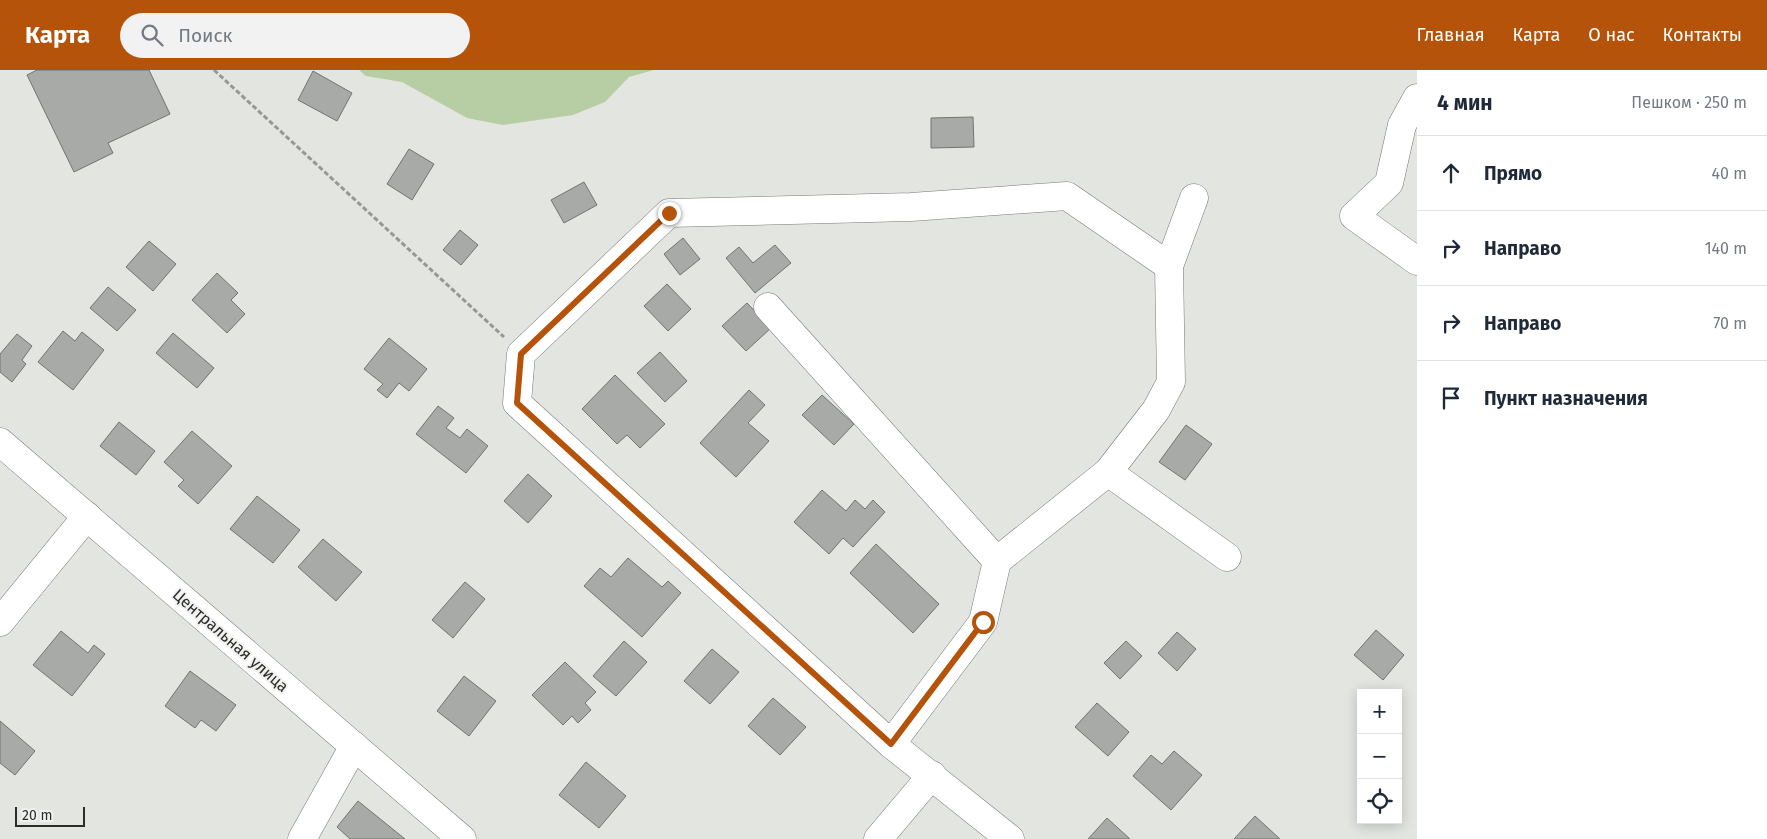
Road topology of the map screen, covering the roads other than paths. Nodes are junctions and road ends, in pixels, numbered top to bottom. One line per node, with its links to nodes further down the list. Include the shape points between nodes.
1 (1417, 98): 3 (street, via 1402,125 1389,183 1354,216)
2 (1194, 198): 4 (street)
3 (1417, 261)
4 (1169, 266): 7 (street, via 1171,382 1156,410); 12 (street, via 1067,196 911,207 669,213 521,354 517,403)
5 (768, 307): 10 (street)
6 (0, 442): 8 (street, Центральная улица)
7 (1108, 472): 9 (street); 10 (street)
8 (87, 516): 11 (street); 13 (street, Центральная улица)
9 (1227, 558)
10 (997, 560): 12 (street, via 983,622)
11 (0, 622)
12 (891, 744): 14 (street)
13 (354, 746): 15 (street); 16 (street, Центральная улица)
14 (932, 775): 17 (street); 18 (street)
15 (302, 839)
16 (462, 839)
17 (878, 839)
18 (1010, 839)

